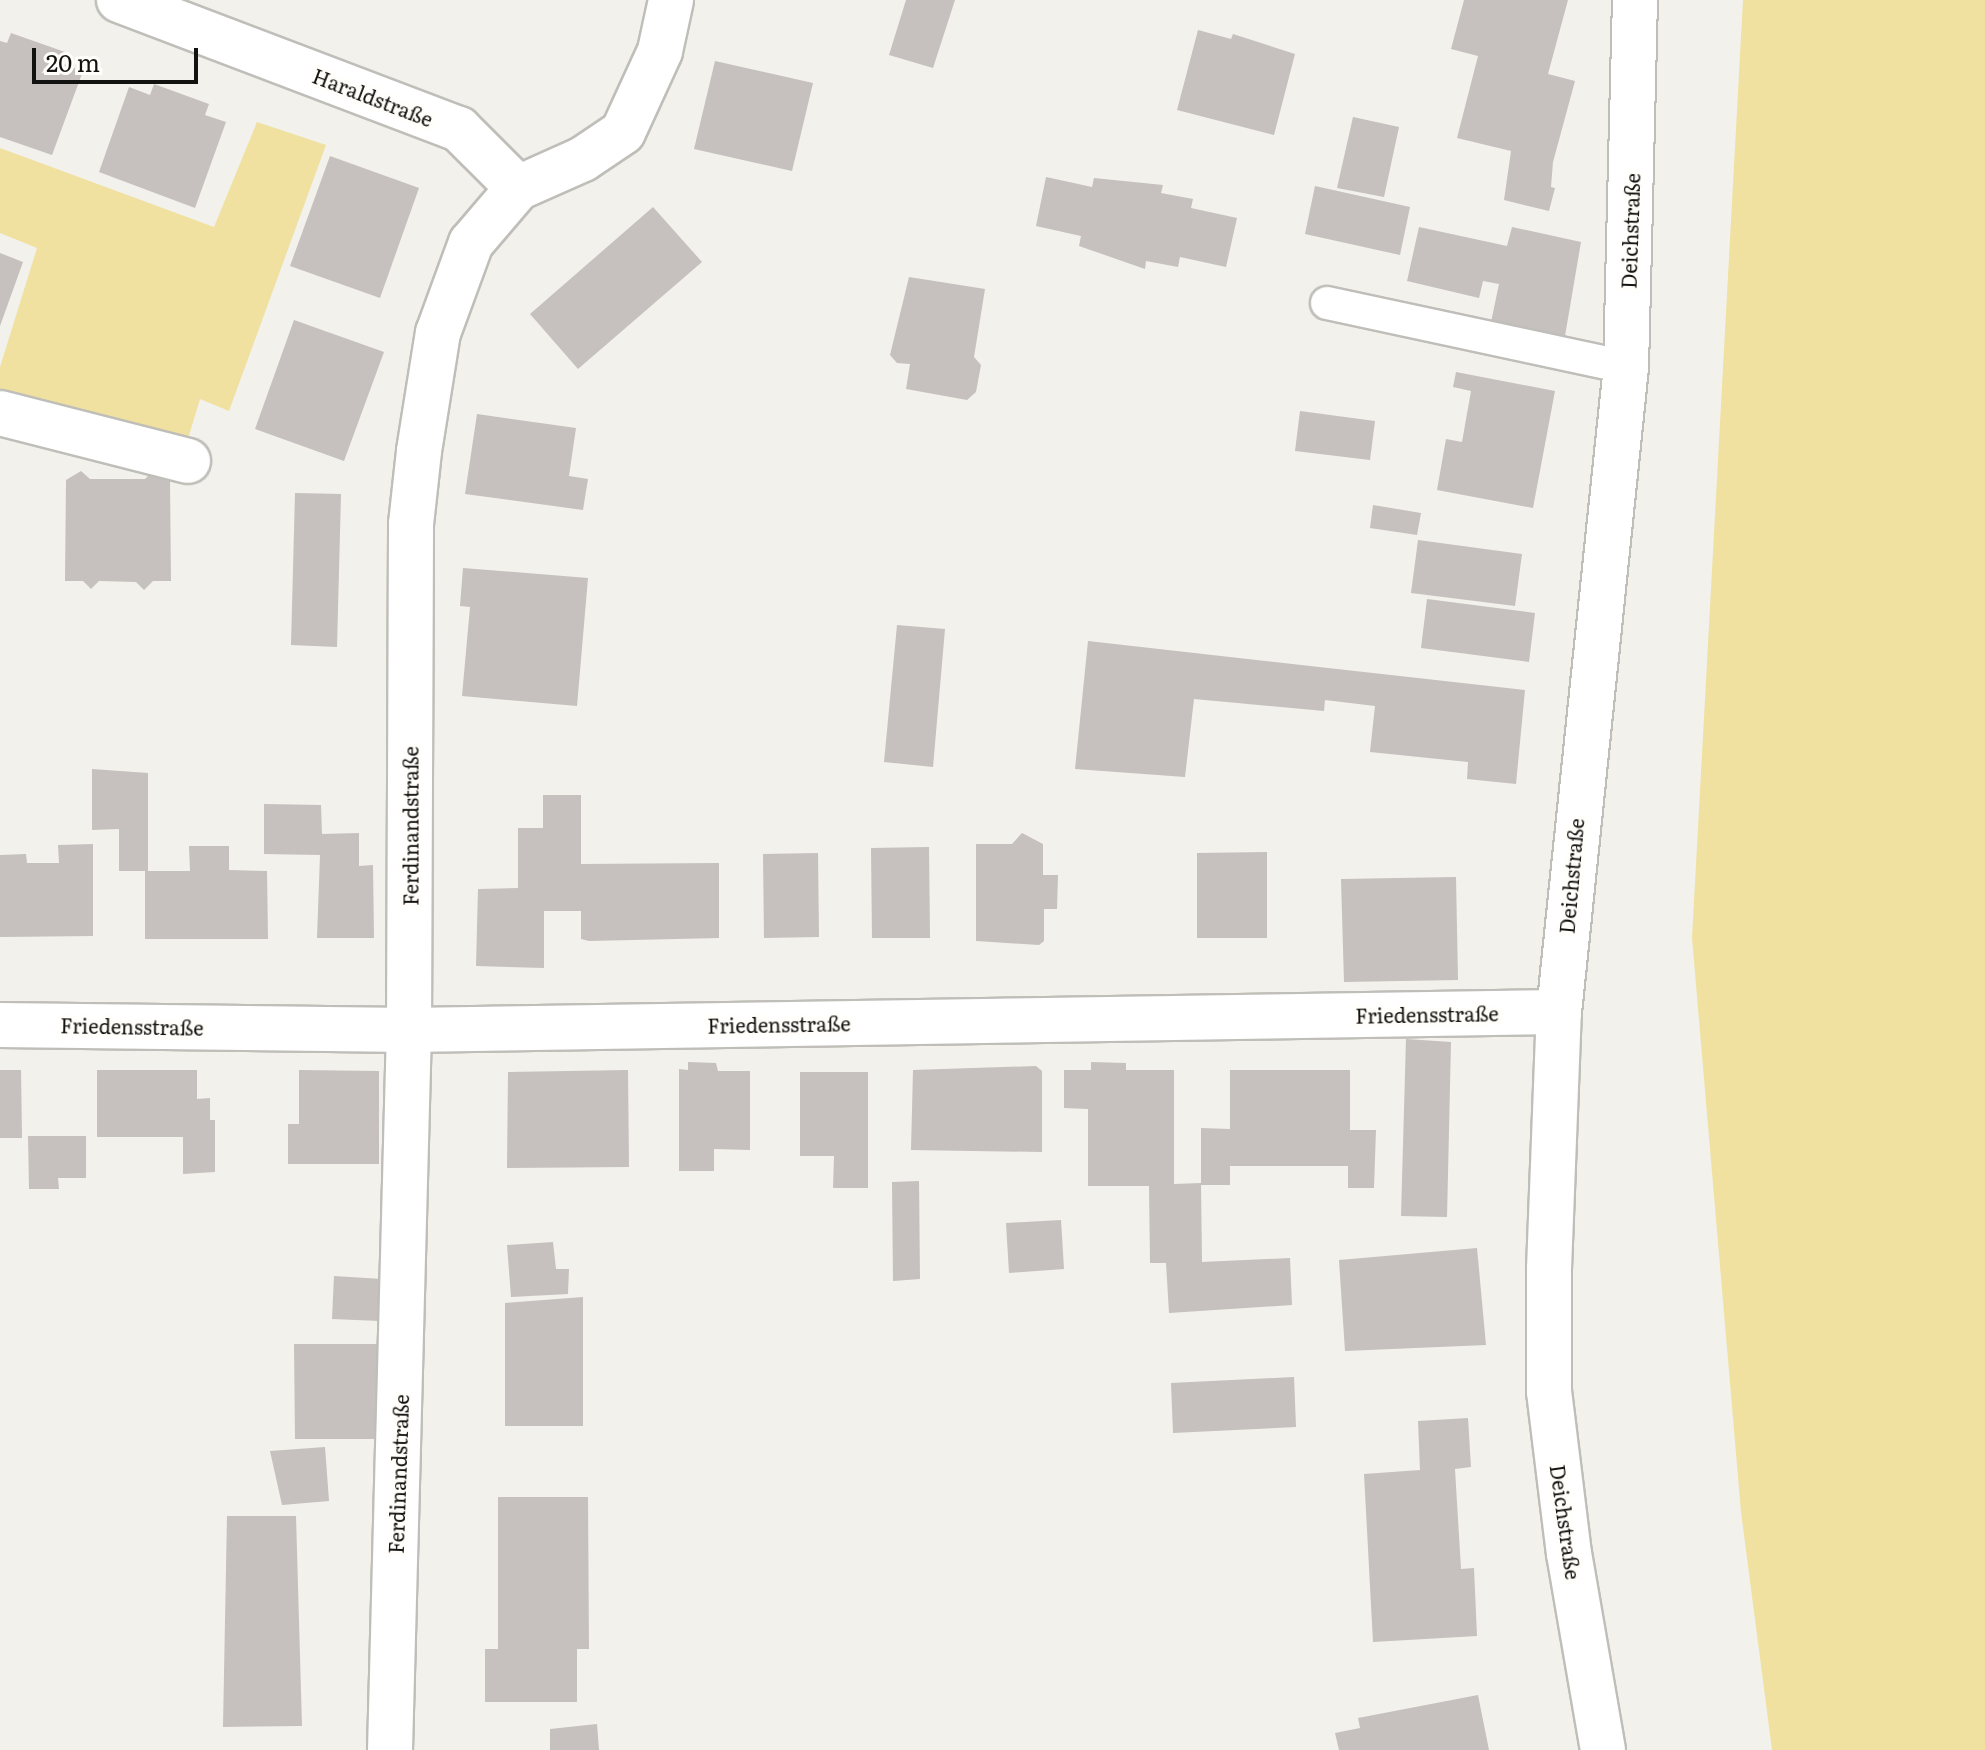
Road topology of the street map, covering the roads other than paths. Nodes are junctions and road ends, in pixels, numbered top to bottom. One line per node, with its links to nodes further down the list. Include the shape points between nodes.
1 (119, 0): 4 (street, Haraldstraße, via 459,129)
2 (671, 0): 4 (street, Ferdinandstraße, via 660,51 623,132 583,159)
3 (1635, 0): 6 (street, Deichstraße)
4 (518, 188): 11 (street, Ferdinandstraße, via 471,243 438,333 419,451 411,524)
5 (1327, 303): 6 (lane)
6 (1626, 367): 9 (street, Deichstraße)
7 (0, 413): 8 (street)
8 (188, 461)
9 (1559, 1012): 11 (street, Friedensstraße); 13 (street, Deichstraße, via 1549,1392 1569,1554)
10 (0, 1025): 11 (street, Friedensstraße)
11 (409, 1030): 12 (street, Ferdinandstraße)
12 (390, 1750)
13 (1603, 1750)

